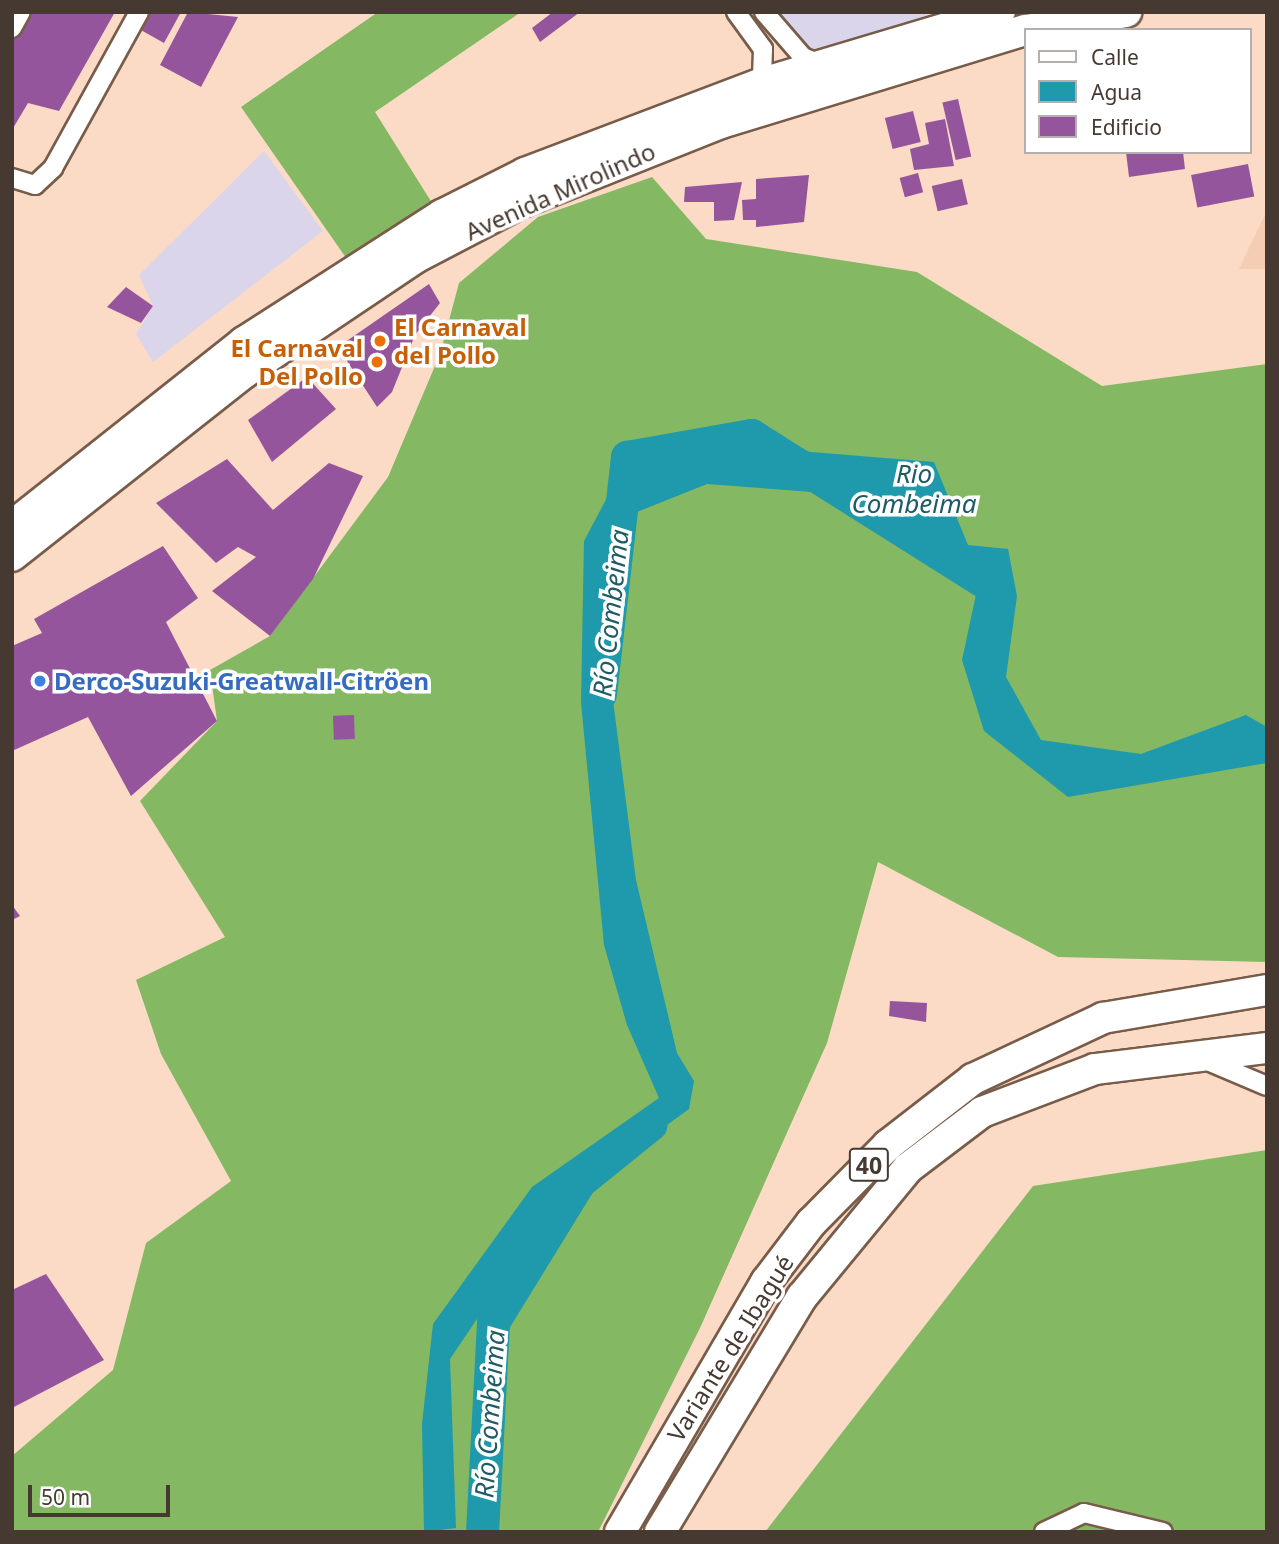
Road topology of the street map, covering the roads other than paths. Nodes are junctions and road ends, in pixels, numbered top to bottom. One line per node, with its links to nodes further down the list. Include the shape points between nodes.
1 (21, 12): 7 (street)
2 (139, 12): 12 (street, via 53,168 35,185)
3 (736, 12): 11 (street, via 762,49)
4 (764, 12): 10 (street, via 803,57)
5 (1000, 12): 10 (main road, Avenida Mirolindo)
6 (1126, 12): 8 (main road, Avenida Mirolindo)
7 (12, 28)
8 (1037, 28)
9 (1024, 31): 14 (main road, Avenida Mirolindo, via 721,123 520,203 415,258 244,373)
10 (820, 64): 11 (main road, Avenida Mirolindo)
11 (762, 83): 13 (main road, Avenida Mirolindo, via 525,173 407,234 244,342)
12 (12, 178)
13 (12, 526)
14 (12, 556)
15 (1267, 990): 19 (main road, Variante de Ibagué / 40, via 1103,1017 973,1079 888,1145 811,1223 766,1282)
16 (1267, 1048): 17 (main road, Variante de Ibagué / 40)
17 (1193, 1054): 18 (street); 20 (main road, Variante de Ibagué / 40, via 1095,1069 982,1112 908,1168 802,1297)
18 (1267, 1086)
19 (620, 1532)
20 (660, 1532)
21 (1044, 1532): 22 (street, via 1084,1513)
22 (1163, 1532)

